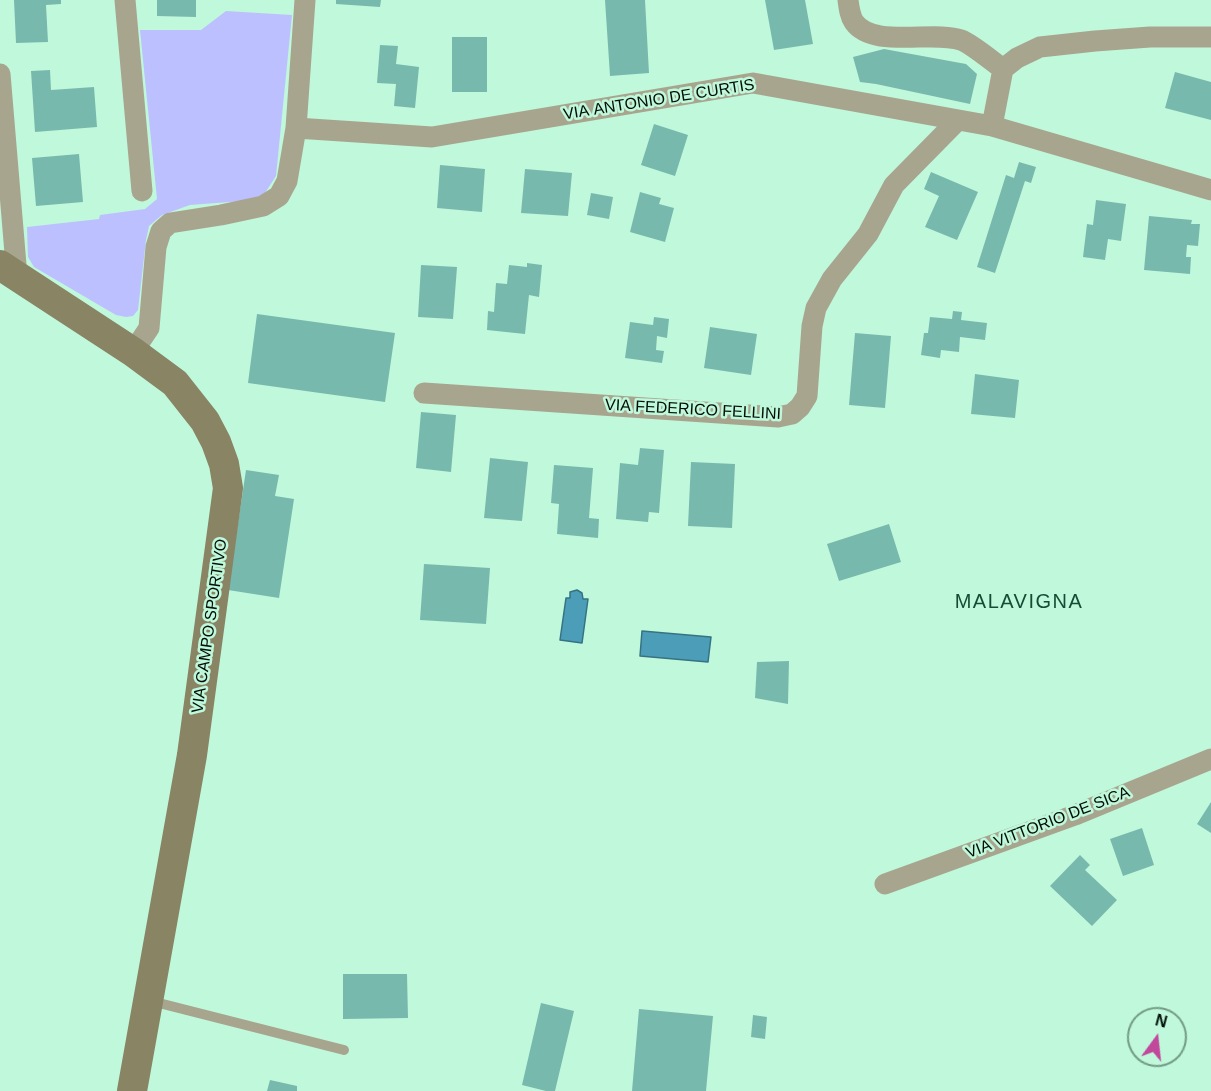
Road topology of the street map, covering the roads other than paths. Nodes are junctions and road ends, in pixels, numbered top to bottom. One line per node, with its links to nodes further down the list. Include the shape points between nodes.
1 (125, 0): 11 (street)
2 (305, 0): 9 (street)
3 (848, 0): 5 (street, via 855,23 868,33 890,38 939,36 962,40)
4 (1211, 38): 5 (street, via 1150,38 1040,47)
5 (1003, 69): 8 (street)
6 (0, 74): 12 (street)
7 (958, 120): 8 (street, VIA ANTONIO DE CURTIS); 9 (street, VIA ANTONIO DE CURTIS, via 753,83 432,136); 14 (street, VIA FEDERICO FELLINI, via 894,185 868,234 832,279 816,308 812,326 807,396 792,414 778,417)
8 (992, 126): 10 (street, VIA ANTONIO DE CURTIS)
9 (296, 128): 13 (street, via 287,181 279,196 263,206 170,223 161,231 149,328)
10 (1211, 190)
11 (142, 191)
12 (9, 271): 13 (street, VIA CAMPO SPORTIVO)
13 (133, 352): 17 (street, VIA CAMPO SPORTIVO, via 175,383 205,420 224,464 228,488 192,754)
14 (424, 393)
15 (1211, 759): 16 (street, VIA VITTORIO DE SICA, via 1075,815)
16 (885, 884)
17 (148, 1000): 18 (lane); 19 (street, VIA CAMPO SPORTIVO)
18 (344, 1050)
19 (132, 1091)

